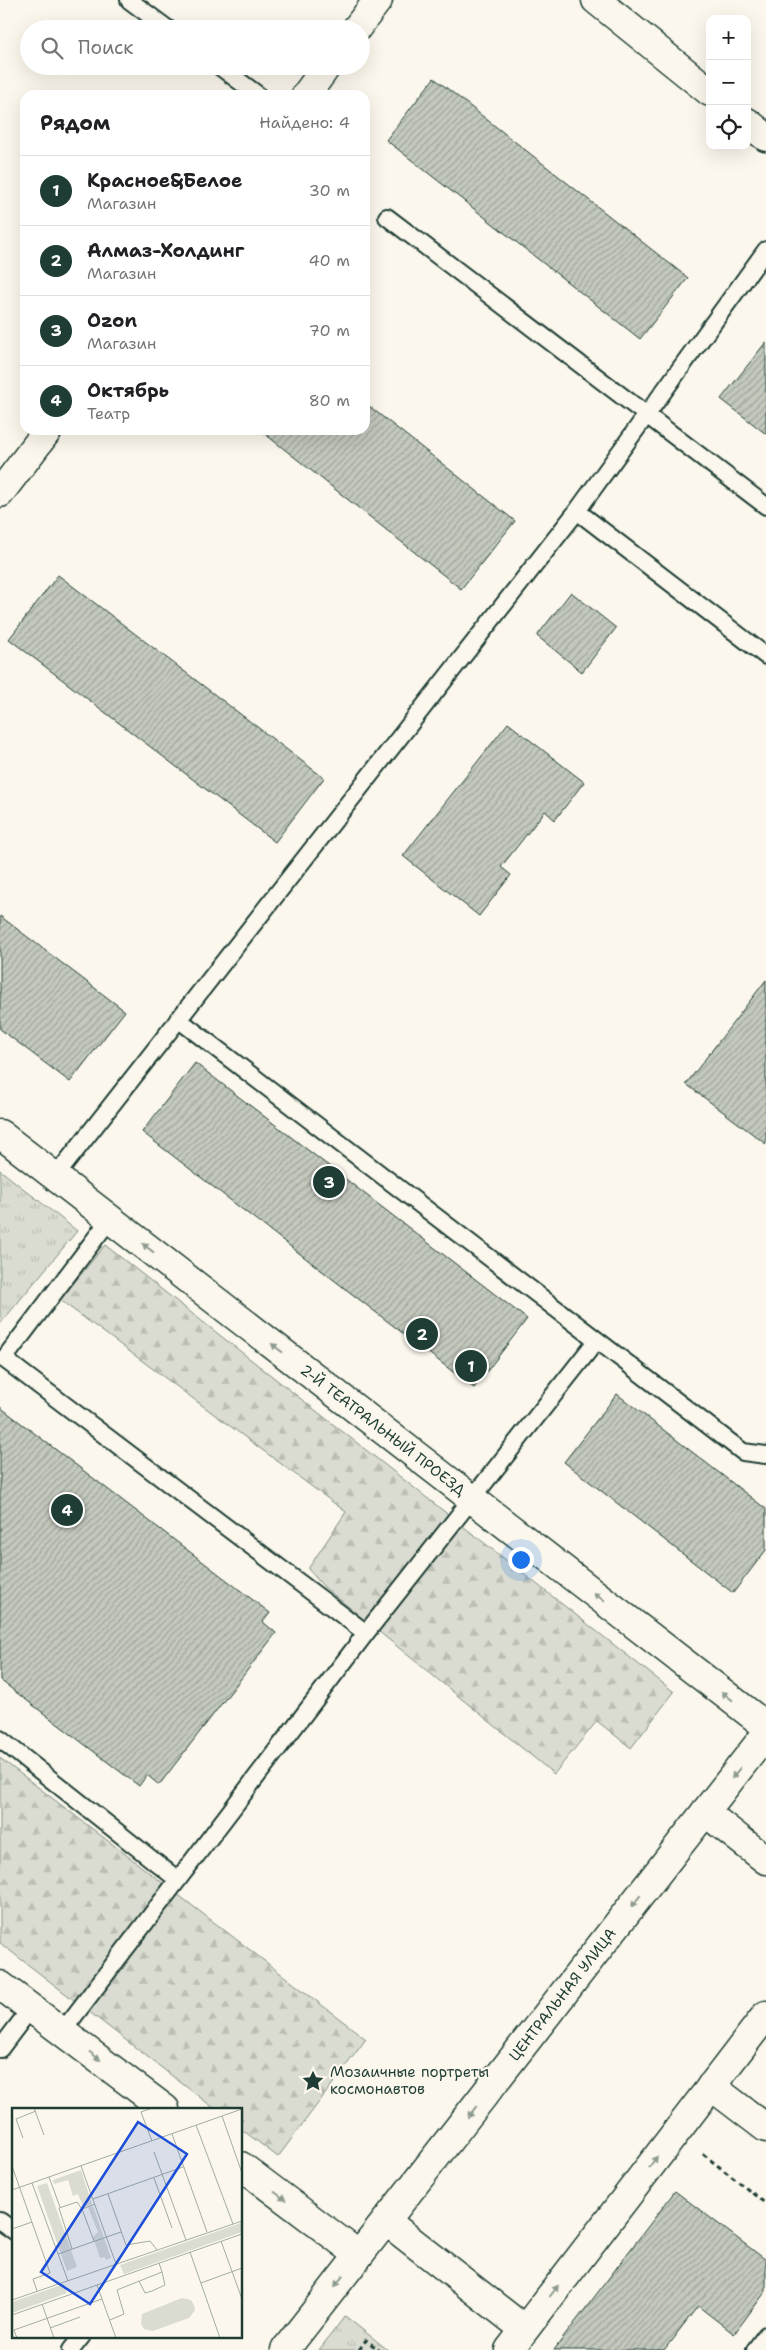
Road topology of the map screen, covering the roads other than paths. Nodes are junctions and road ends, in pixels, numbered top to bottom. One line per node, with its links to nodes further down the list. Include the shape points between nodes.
1 (129, 0): 4 (lane)
2 (378, 0): 5 (street)
3 (596, 0): 8 (street)
4 (156, 20)
5 (363, 20)
6 (231, 75): 9 (lane)
7 (320, 75): 10 (street)
8 (706, 89)
9 (251, 90)
10 (310, 90)
11 (751, 125): 12 (street)
12 (766, 137)
13 (387, 217): 15 (lane)
14 (766, 250): 15 (lane)
15 (646, 415): 18 (lane); 19 (lane)
16 (44, 435): 17 (street)
17 (0, 492)
18 (766, 506)
19 (577, 510): 20 (lane); 21 (lane)
20 (766, 656)
21 (178, 1019): 23 (lane); 25 (lane)
22 (0, 1134): 23 (street, 2-Й ТЕАТРАЛЬНЫЙ ПРОЕЗД)
23 (55, 1177): 24 (street, 2-Й ТЕАТРАЛЬНЫЙ ПРОЕЗД)
24 (110, 1218): 26 (lane); 28 (street, 2-Й ТЕАТРАЛЬНЫЙ ПРОЕЗД, one-way to 24)
25 (597, 1340): 27 (lane, via 743,1452); 28 (lane)
26 (2, 1358): 29 (lane)
27 (766, 1455)
28 (471, 1498): 29 (lane); 30 (street, 2-Й ТЕАТРАЛЬНЫЙ ПРОЕЗД, one-way to 28)
29 (366, 1634): 35 (lane)
30 (766, 1726)
31 (766, 1734): 33 (street, ЦЕНТРАЛЬНАЯ УЛИЦА, one-way to 33)
32 (0, 1739): 35 (lane)
33 (705, 1812): 34 (street); 46 (street, ЦЕНТРАЛЬНАЯ УЛИЦА, one-way to 46)
34 (766, 1860)
35 (178, 1880): 39 (lane)
36 (0, 1985): 37 (street)
37 (31, 2008): 39 (street); 40 (lane)
38 (766, 2015): 41 (street)
39 (62, 2032): 42 (street, one-way to 42)
40 (0, 2049)
41 (711, 2086): 43 (street); 51 (street, one-way to 41)
42 (164, 2108)
43 (766, 2128)
44 (242, 2167): 48 (street, one-way to 48)
45 (0, 2221): 47 (lane)
46 (386, 2221): 48 (street, ЦЕНТРАЛЬНАЯ УЛИЦА); 51 (street)
47 (12, 2230)
48 (359, 2255): 53 (street, ЦЕНТРАЛЬНАЯ УЛИЦА, one-way to 53)
49 (766, 2335): 54 (lane)
50 (80, 2338): 52 (lane)
51 (516, 2340)
52 (71, 2350)
53 (285, 2350)
54 (755, 2350)

